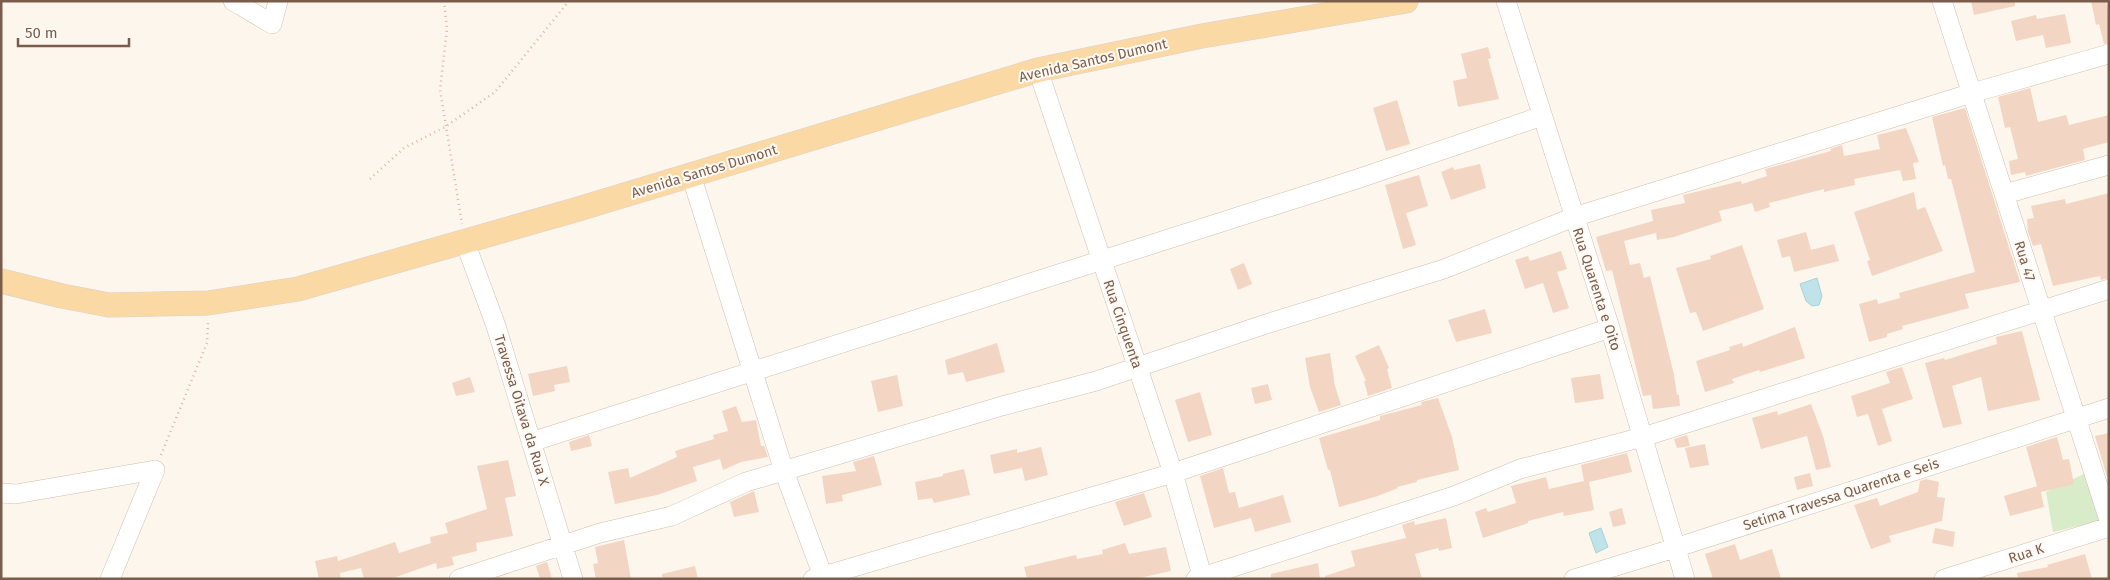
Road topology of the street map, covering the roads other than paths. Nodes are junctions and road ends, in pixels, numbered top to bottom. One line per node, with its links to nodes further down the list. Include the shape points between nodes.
1 (233, 1): 2 (street, via 272,24)
2 (278, 1)
3 (1406, 1): 7 (main road, Avenida Santos Dumont, via 1184,39)
4 (1506, 1): 9 (street, Rua Quarenta e Oito)
5 (1942, 1): 8 (street, Rua 47)
6 (2109, 54): 8 (street)
7 (1038, 70): 11 (main road, Avenida Santos Dumont); 15 (street, Rua Cinquenta)
8 (1972, 94): 12 (street, Rua 47); 13 (street)
9 (1542, 116): 13 (street, Rua Quarenta e Oito); 15 (street)
10 (2109, 165): 12 (street)
11 (690, 175): 14 (main road, Avenida Santos Dumont); 21 (street)
12 (2005, 194): 18 (street, Rua 47)
13 (1574, 217): 19 (street, Rua Quarenta e Oito); 20 (street, via 1444,269)
14 (465, 242): 16 (main road, Avenida Santos Dumont, via 298,289 208,304 109,305); 25 (street, Travessa Oitava da Rua X, via 496,326)
15 (1102, 260): 20 (street, Rua Cinquenta); 21 (street)
16 (1, 281)
17 (2109, 289): 18 (street)
18 (2040, 310): 23 (street, Rua 47); 24 (street)
19 (1610, 328): 24 (street, Rua Quarenta e Oito); 27 (street)
20 (1137, 366): 26 (street); 27 (street, Rua Cinquenta)
21 (752, 372): 25 (street); 26 (street)
22 (2109, 408): 23 (street, Setima Travessa Quarenta e Seis)
23 (2076, 418): 29 (street, Rua 47); 32 (street, Setima Travessa Quarenta e Seis)
24 (1643, 437): 32 (street, Rua Quarenta e Oito); 34 (street, via 1520,469 1454,496)
25 (531, 442): 31 (street, Travessa Oitava da Rua X)
26 (784, 471): 31 (street, via 724,490 700,505 672,516); 33 (street)
27 (1173, 473): 33 (street); 34 (street, Rua Cinquenta)
28 (1, 493): 35 (street, via 16,494 155,470)
29 (2109, 520)
30 (2109, 527): 40 (street, Rua K)
31 (562, 544): 36 (street); 37 (street, Travessa Oitava da Rua X)
32 (1675, 548): 38 (street, Setima Travessa Quarenta e Seis); 39 (street, Rua Quarenta e Oito)
33 (820, 578)
34 (1200, 578)
35 (110, 579)
36 (459, 579)
37 (573, 579)
38 (1574, 579)
39 (1685, 579)
40 (1944, 579)

